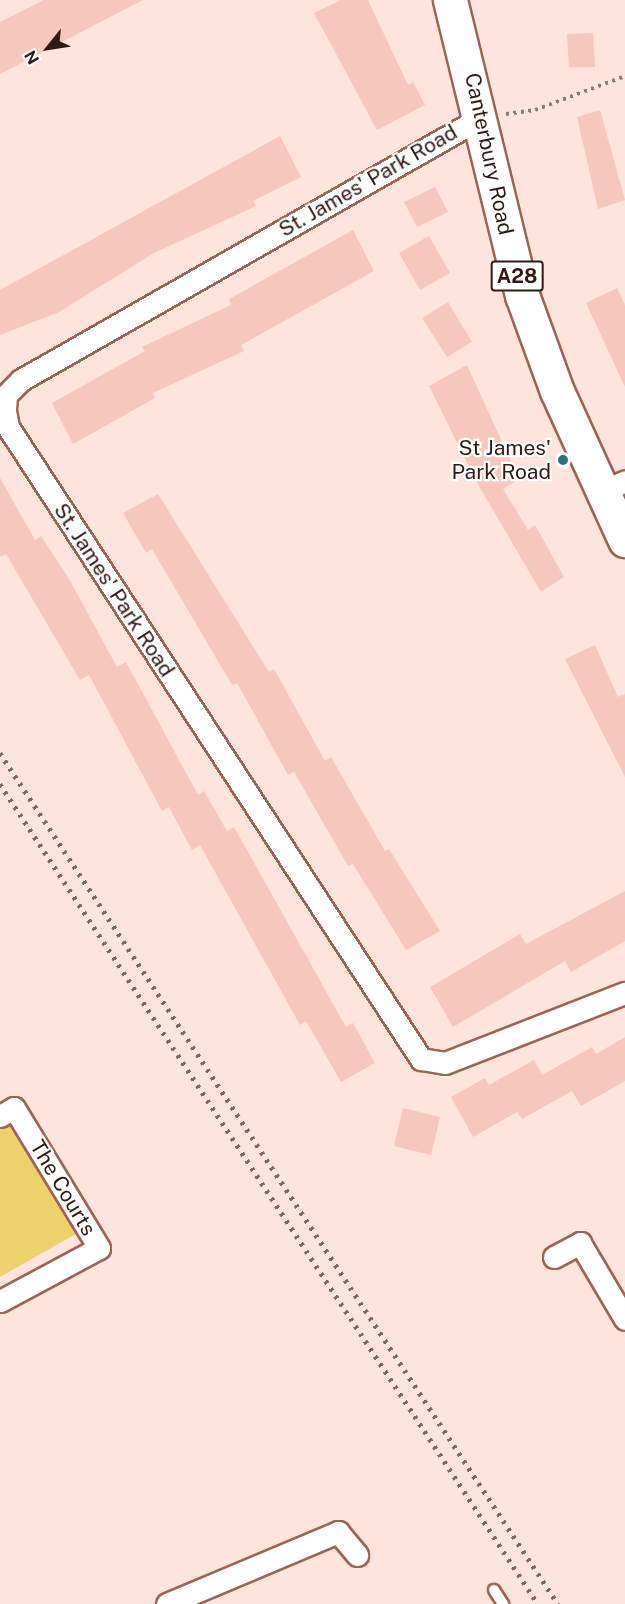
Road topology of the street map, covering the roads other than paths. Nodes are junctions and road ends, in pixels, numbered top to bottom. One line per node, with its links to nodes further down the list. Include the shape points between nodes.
1 (450, 0): 2 (highway, Canterbury Road / A28)
2 (482, 117): 3 (highway, Canterbury Road / A28, via 522,295 557,391); 5 (street, St. James' Park Road, via 21,380 6,395 5,411 15,436 421,1059 445,1063)
3 (614, 486): 4 (highway, Canterbury Road / A28)
4 (625, 540)
5 (625, 993)
6 (0, 1116): 8 (street, The Courts, via 14,1108 99,1248)
7 (555, 1257): 9 (street, via 580,1243)
8 (0, 1301)
9 (625, 1319)
10 (357, 1555): 12 (street, via 338,1532)
11 (494, 1590): 13 (lane)
12 (167, 1604)
13 (503, 1604)

